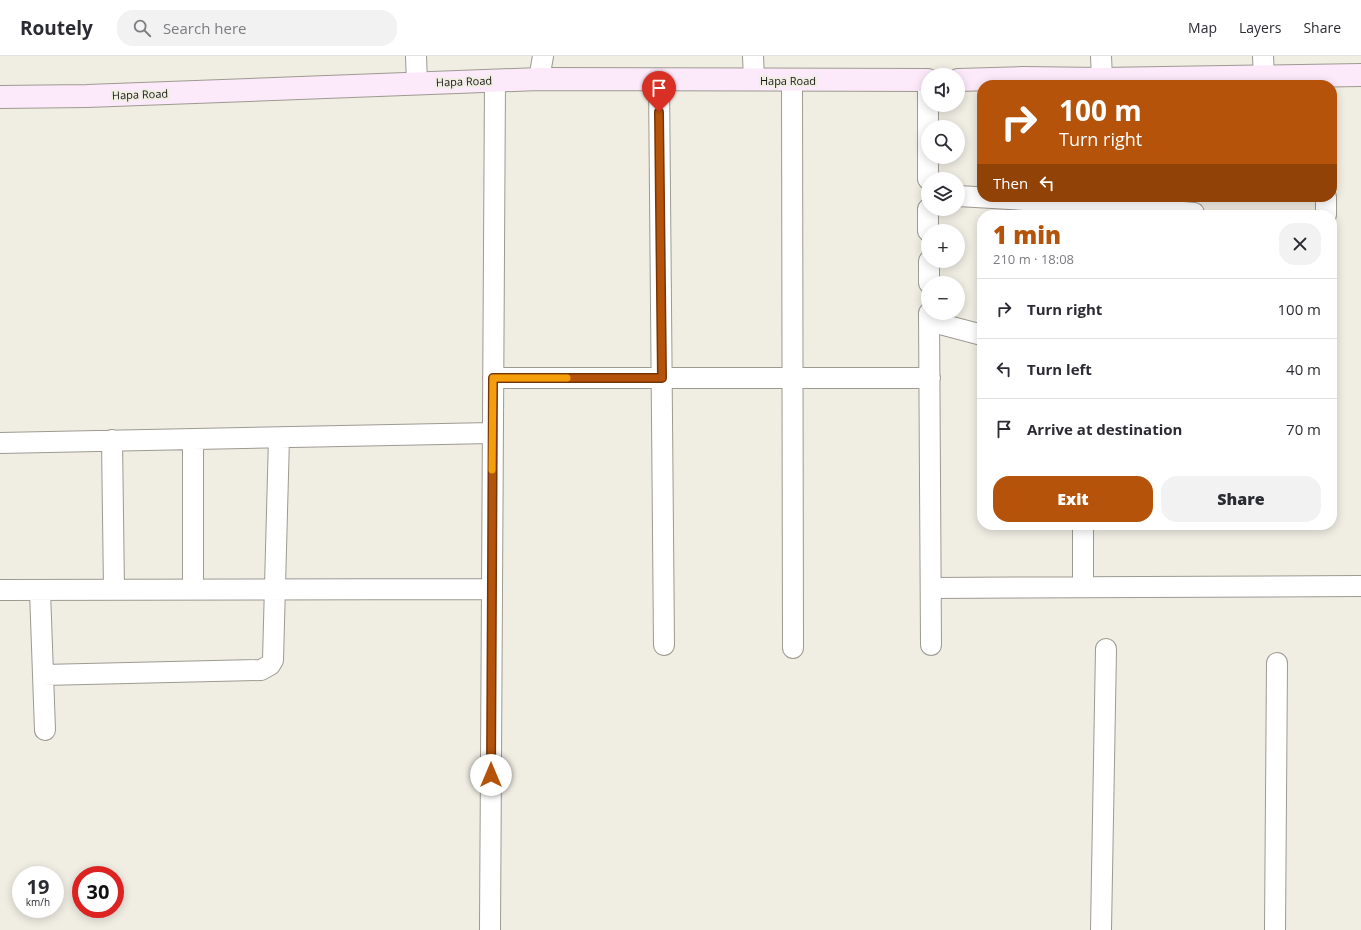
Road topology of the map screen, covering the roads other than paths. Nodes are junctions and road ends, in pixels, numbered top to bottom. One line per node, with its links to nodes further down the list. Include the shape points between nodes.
1 (416, 56): 18 (street)
2 (543, 56): 7 (street)
3 (753, 56): 11 (street)
4 (1102, 56): 8 (street)
5 (1264, 66): 8 (street); 16 (street)
6 (1361, 76): 16 (street)
7 (539, 79): 9 (street, Hapa Road); 10 (street, Hapa Road)
8 (1102, 79): 15 (street)
9 (495, 80): 18 (street, Hapa Road); 30 (street)
10 (659, 80): 11 (street, Hapa Road); 31 (street)
11 (754, 80): 12 (street, Hapa Road)
12 (792, 80): 13 (street, Hapa Road); 33 (street)
13 (921, 80)
14 (965, 80): 17 (street)
15 (1076, 80)
16 (1330, 80)
17 (977, 81)
18 (417, 83): 19 (street, Hapa Road, via 95,96)
19 (0, 97)
20 (928, 112): 21 (street)
21 (928, 172)
22 (965, 197): 23 (street)
23 (977, 198)
24 (1004, 202): 25 (street)
25 (1020, 204): 26 (street, via 1093,204)
26 (1160, 210)
27 (929, 320): 32 (street)
28 (938, 320): 29 (street)
29 (977, 333)
30 (493, 378): 31 (street); 34 (street)
31 (662, 378): 33 (street); 49 (street)
32 (930, 378): 33 (street); 42 (street)
33 (793, 379): 51 (street)
34 (492, 434): 35 (street); 45 (street)
35 (279, 438): 36 (street); 44 (street)
36 (193, 439): 37 (street); 43 (street)
37 (112, 440): 38 (street); 48 (street)
38 (0, 443)
39 (1083, 530): 41 (street)
40 (1361, 586): 41 (street)
41 (1083, 587): 42 (street)
42 (931, 588): 50 (street)
43 (192, 589): 44 (street); 48 (street)
44 (274, 589): 45 (street); 54 (street, via 273,660 266,668)
45 (492, 589): 56 (street)
46 (0, 590): 47 (street)
47 (40, 590): 48 (street); 54 (street)
48 (114, 590)
49 (664, 645)
50 (931, 645)
51 (794, 648)
52 (1106, 649): 57 (street)
53 (1277, 663): 58 (street)
54 (43, 675): 55 (street)
55 (45, 730)
56 (490, 930)
57 (1101, 930)
58 (1275, 930)

